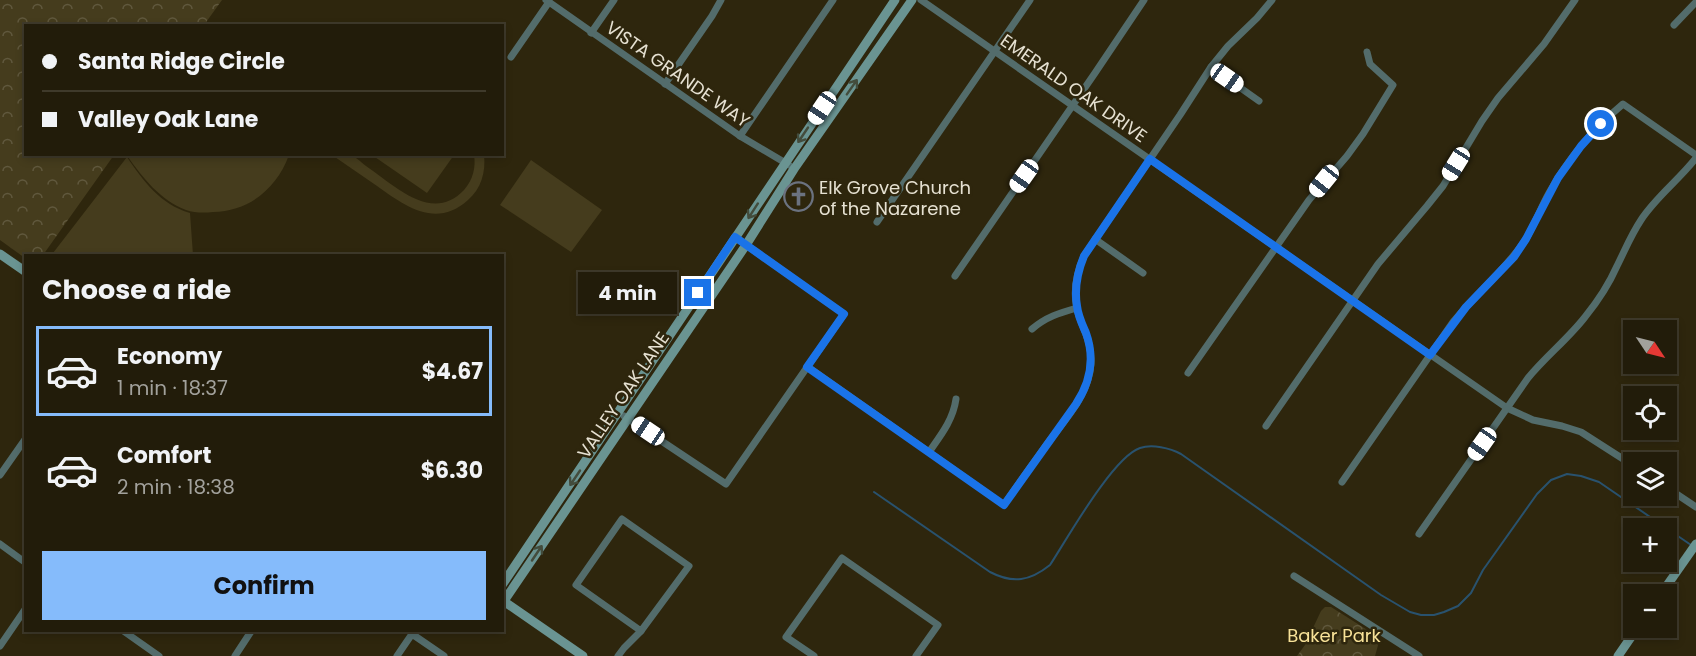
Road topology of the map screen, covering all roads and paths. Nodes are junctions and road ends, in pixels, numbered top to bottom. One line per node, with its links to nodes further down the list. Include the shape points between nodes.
1 (614, 0): 14 (street)
2 (721, 0): 19 (street)
3 (833, 0): 22 (street)
4 (895, 0): 25 (street, VALLEY OAK LANE, one-way to 25)
5 (912, 0): 26 (street, VALLEY OAK LANE, one-way to 5)
6 (921, 0): 15 (street, EMERALD OAK DRIVE)
7 (1030, 0): 15 (street)
8 (1144, 0): 21 (street)
9 (1272, 0): 18 (street)
10 (1575, 0): 36 (street, via 1498,98 1443,186 1386,253)
11 (547, 1): 14 (street, VISTA GRANDE WAY); 17 (street)
12 (1696, 2): 13 (street)
13 (1674, 25)
14 (591, 33): 19 (street, VISTA GRANDE WAY)
15 (995, 51): 21 (street, EMERALD OAK DRIVE); 27 (street)
16 (1367, 52): 31 (street, via 1370,64 1393,84 1363,134)
17 (511, 57)
18 (1211, 67): 20 (street); 24 (street)
19 (665, 84): 22 (street, VISTA GRANDE WAY)
20 (1259, 101)
21 (1073, 106): 24 (street, EMERALD OAK DRIVE); 35 (street)
22 (740, 136): 25 (street, VISTA GRANDE WAY)
23 (1696, 157): 39 (street, via 1623,105 1581,146 1558,178 1514,257 1466,307); 43 (street, via 1641,220 1608,284 1586,316 1534,371)
24 (1150, 159): 29 (street); 31 (street, EMERALD OAK DRIVE)
25 (785, 162): 26 (street, VISTA GRANDE WAY); 28 (street, VALLEY OAK LANE, one-way to 28)
26 (794, 169): 30 (street, VALLEY OAK LANE)
27 (877, 222)
28 (735, 237): 30 (street); 44 (street, VALLEY OAK LANE)
29 (1095, 239): 34 (street); 37 (street, via 1077,274)
30 (746, 245): 40 (street, via 844,314); 44 (street, VALLEY OAK LANE)
31 (1275, 247): 36 (street, EMERALD OAK DRIVE); 41 (street)
32 (0, 254): 33 (street)
33 (24, 271)
34 (1143, 273)
35 (955, 276)
36 (1352, 301): 39 (street, EMERALD OAK DRIVE); 45 (street)
37 (1077, 308): 38 (street, via 1052,315); 47 (street, via 1090,353 1085,388 1004,505)
38 (1032, 329)
39 (1430, 355): 43 (street, EMERALD OAK DRIVE); 50 (street)
40 (807, 367): 44 (street, via 726,484); 47 (street)
41 (1188, 373)
42 (956, 399): 47 (street, via 948,424)
43 (1507, 408): 48 (street, EMERALD OAK DRIVE, via 1533,420 1581,432); 53 (street)
44 (624, 415): 58 (street, VALLEY OAK LANE, one-way to 58); 60 (street, VALLEY OAK LANE, one-way to 44)
45 (1266, 426)
46 (24, 441): 49 (street)
47 (929, 452)
48 (1623, 459)
49 (0, 475)
50 (1341, 482)
51 (1677, 495): 52 (street)
52 (1696, 507)
53 (1419, 534)
54 (0, 544): 56 (street)
55 (1696, 544): 59 (street)
56 (24, 562)
57 (1294, 576): 76 (street)
58 (504, 582)
59 (1668, 584)
60 (504, 599)
61 (504, 602): 72 (street)
62 (24, 611): 67 (street)
63 (641, 631): 63 (street, via 689,566 621,519 576,585); 73 (street)
64 (251, 632): 69 (street)
65 (133, 633): 68 (street)
66 (1630, 638): 77 (street)
67 (0, 646)
68 (159, 656)
69 (235, 656)
70 (397, 656): 71 (street, via 412,634)
71 (444, 656)
72 (583, 656)
73 (618, 656)
74 (814, 656): 75 (street, via 786,637 842,558 938,625)
75 (916, 656)
76 (1419, 656)
77 (1618, 656)

